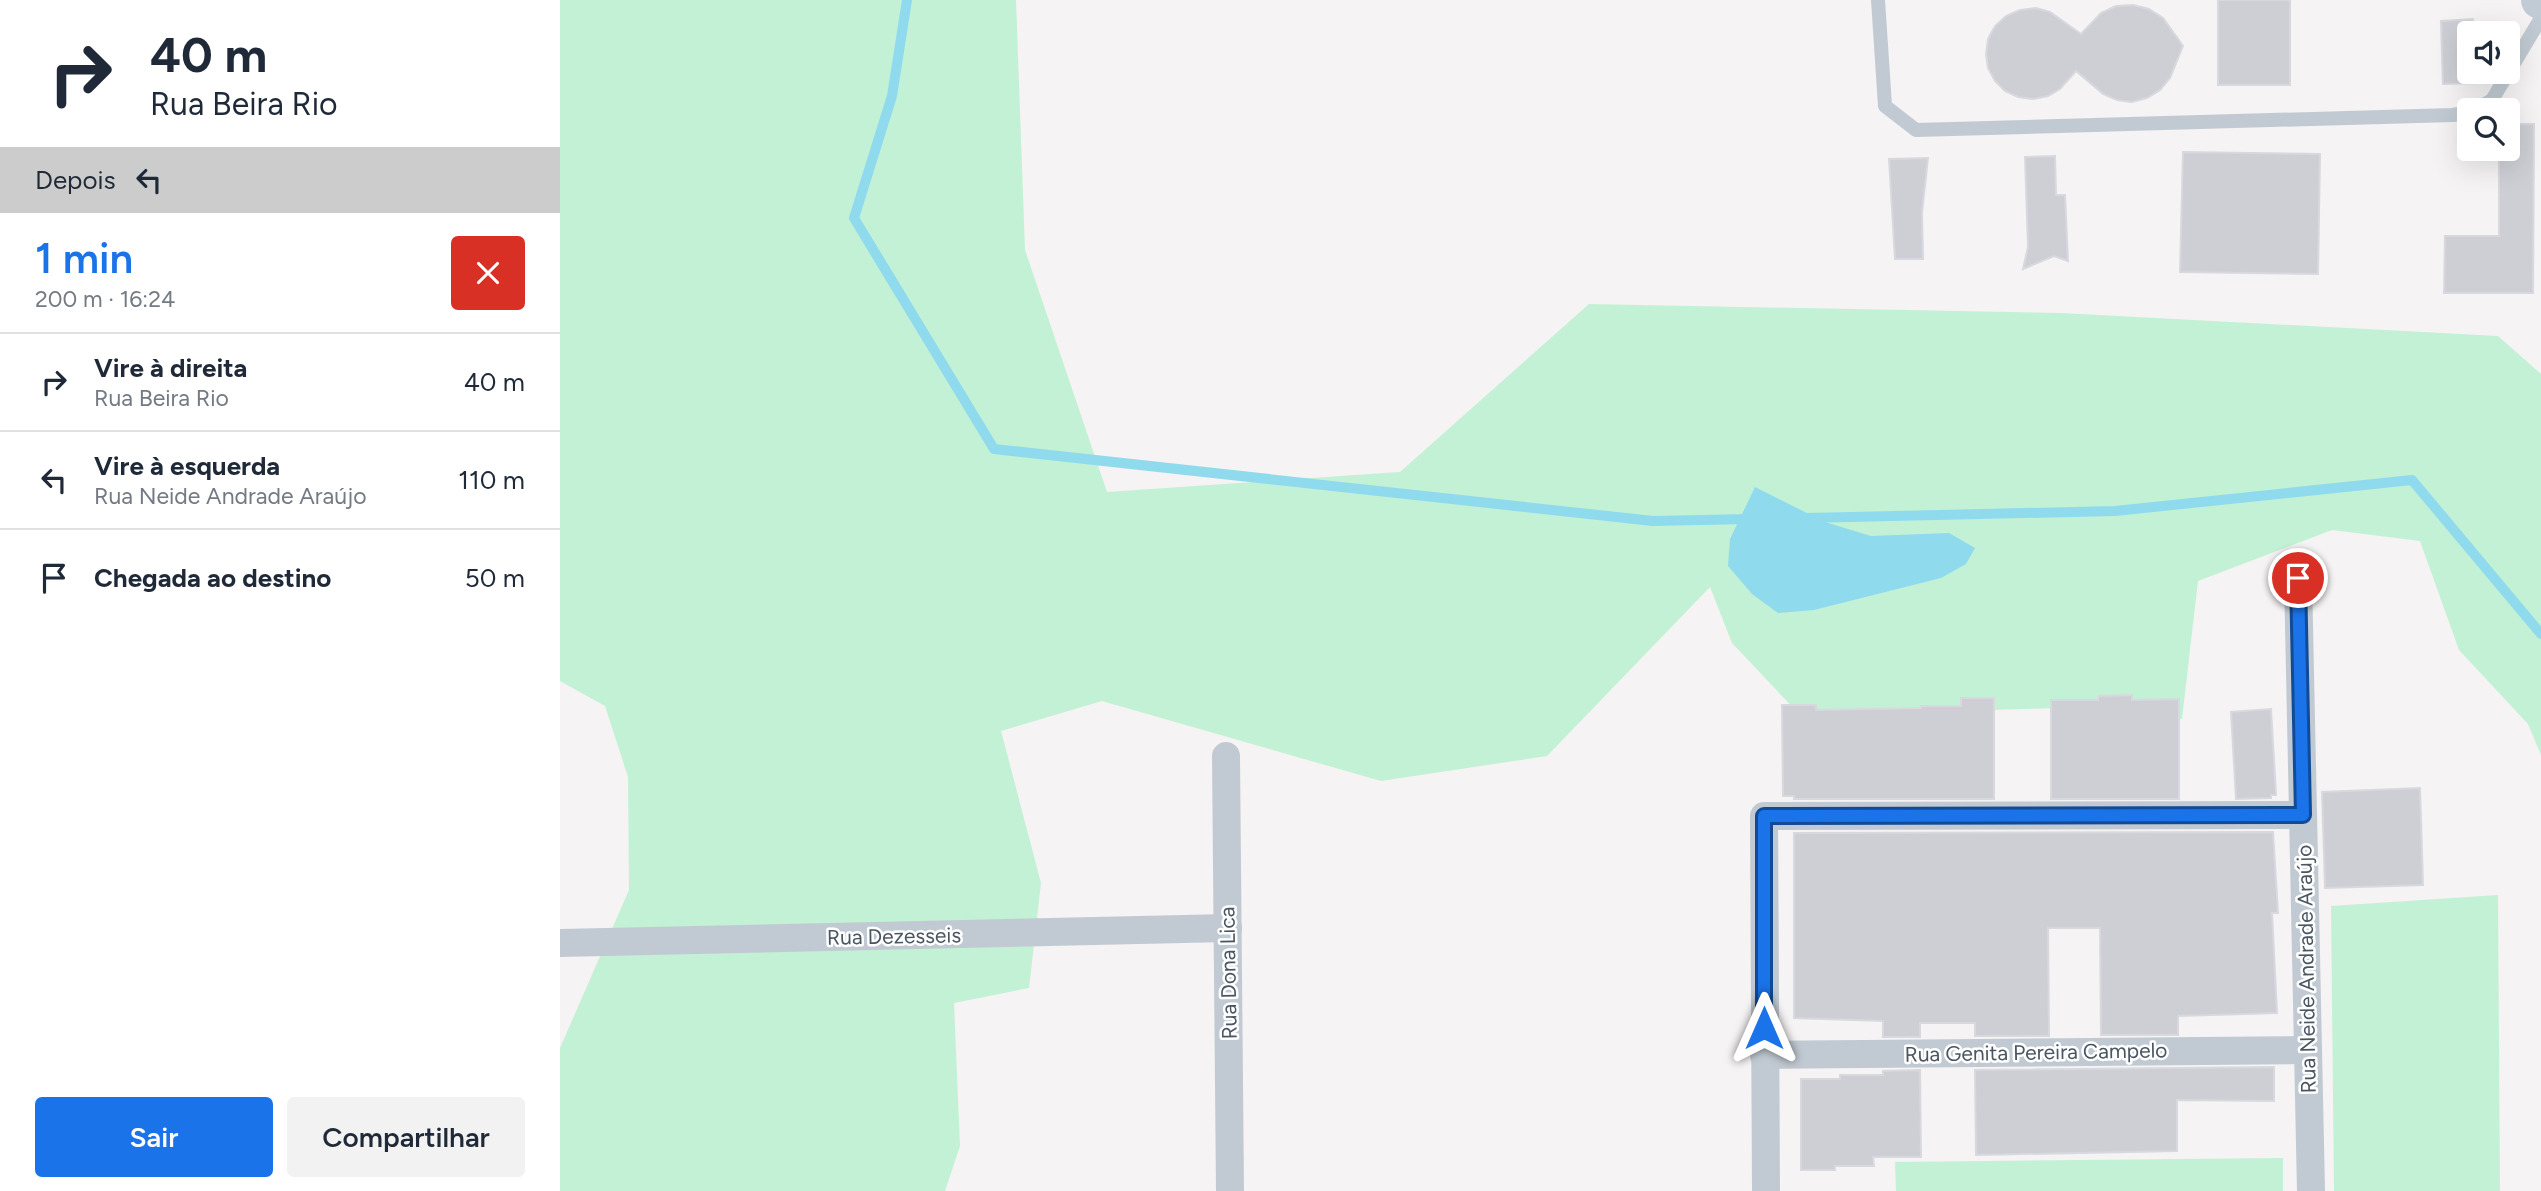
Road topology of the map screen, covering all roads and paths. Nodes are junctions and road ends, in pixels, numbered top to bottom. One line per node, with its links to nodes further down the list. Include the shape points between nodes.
1 (1878, 0): 4 (lane, via 1885,106 1916,130)
2 (2541, 18): 3 (lane)
3 (2493, 98)
4 (2457, 114)
5 (2298, 578): 7 (street, Rua Neide Andrade Araújo)
6 (1226, 756): 8 (street, Rua Dona Lica)
7 (2303, 815): 10 (street, Rua Neide Andrade Araújo); 11 (street, via 1764,816)
8 (1228, 928): 9 (street, Rua Dezesseis); 12 (street, Rua Dona Lica)
9 (560, 943)
10 (2308, 1050): 11 (street, Rua Genita Pereira Campelo); 14 (street, Rua Neide Andrade Araújo)
11 (1764, 1055): 13 (street)
12 (1230, 1191)
13 (1766, 1191)
14 (2311, 1191)

